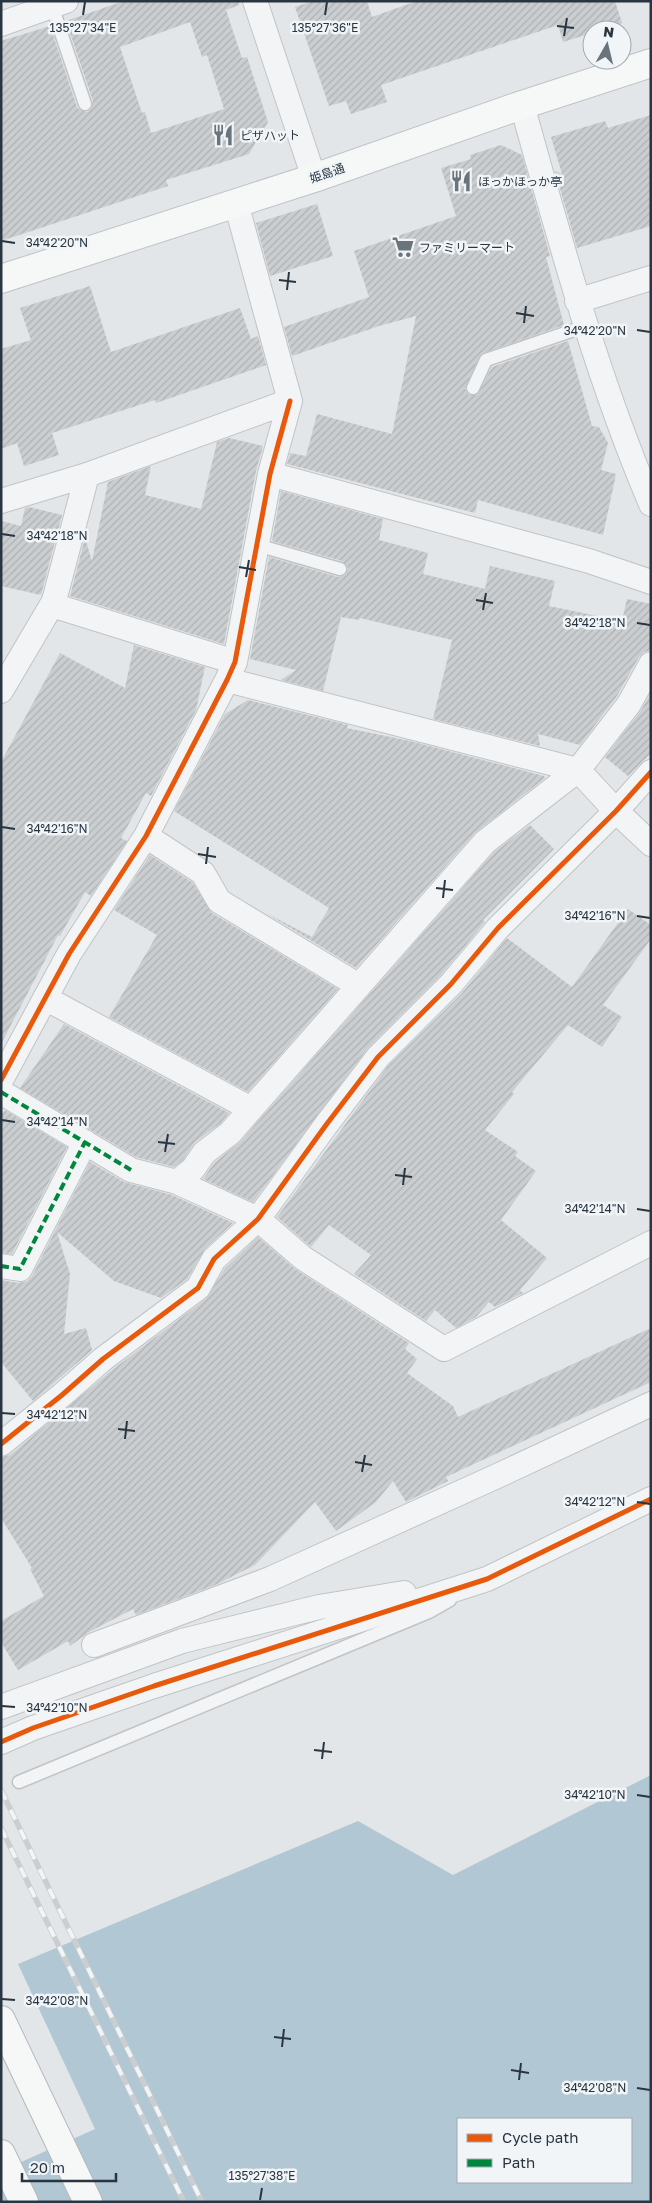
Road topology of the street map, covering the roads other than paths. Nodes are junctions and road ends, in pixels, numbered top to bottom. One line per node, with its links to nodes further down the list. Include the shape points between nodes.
1 (255, 1): 7 (street)
2 (59, 4): 3 (street); 5 (lane)
3 (1, 24)
4 (651, 63): 6 (main road, 姫島通)
5 (85, 104)
6 (522, 105): 7 (main road, 姫島通); 11 (street)
7 (314, 178): 8 (main road, 姫島通)
8 (236, 204): 10 (main road, 姫島通); 14 (street)
9 (651, 278): 11 (street)
10 (1, 279)
11 (577, 301): 12 (street)
12 (586, 326): 13 (lane, via 486,360); 18 (street, via 626,446)
13 (473, 388)
14 (290, 401): 15 (street); 16 (street)
15 (270, 474): 19 (street); 21 (street, via 589,561)
16 (87, 475): 17 (street); 22 (street)
17 (1, 501)
18 (651, 504)
19 (257, 545): 20 (lane); 24 (street)
20 (340, 569)
21 (651, 582)
22 (52, 605): 24 (street); 25 (street)
23 (651, 664): 26 (street, via 628,704)
24 (231, 671): 26 (street); 29 (street)
25 (1, 691)
26 (578, 770): 28 (street); 31 (street, via 486,842)
27 (651, 772): 28 (street)
28 (616, 811): 30 (street); 38 (street, via 504,921 451,984 378,1057)
29 (146, 836): 31 (street, via 203,873 219,901); 32 (street, via 69,954)
30 (651, 844)
31 (358, 986): 35 (street)
32 (45, 998): 33 (street); 35 (street)
33 (1, 1080)
34 (1, 1092): 36 (street)
35 (251, 1109): 37 (street)
36 (85, 1142): 37 (street, via 131,1170); 40 (street, via 20,1269)
37 (177, 1182): 38 (street)
38 (258, 1220): 39 (street, via 303,1258 444,1349); 42 (street, via 214,1259 198,1288 103,1359)
39 (651, 1243)
40 (1, 1266)
41 (651, 1404): 45 (street, via 270,1579)
42 (1, 1444)
43 (651, 1499): 44 (street)
44 (487, 1579): 46 (street, via 319,1607 182,1641); 47 (street, via 154,1686); 48 (lane, via 429,1612)
45 (94, 1645)
46 (1, 1707)
47 (1, 1742)
48 (19, 1782)
49 (1, 2020): 52 (main road)
50 (1, 2154): 51 (main road)
51 (24, 2202)
52 (88, 2202)

